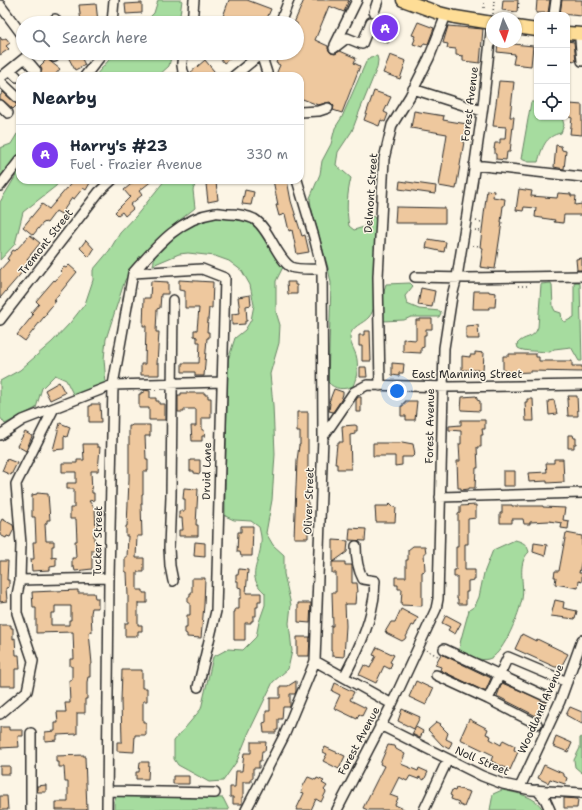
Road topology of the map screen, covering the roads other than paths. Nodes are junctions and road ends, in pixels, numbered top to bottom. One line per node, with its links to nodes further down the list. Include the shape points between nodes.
1 (114, 0): 12 (street)
2 (194, 0): 13 (street)
3 (288, 0): 14 (street)
4 (357, 0): 15 (street, via 334,48 347,38 362,44)
5 (378, 0): 9 (street)
6 (403, 0): 11 (main road)
7 (556, 0): 10 (street)
8 (0, 5): 17 (street)
9 (374, 12)
10 (554, 12)
11 (446, 15): 16 (main road); 38 (street, Delmont Street)
12 (113, 16)
13 (193, 16)
14 (282, 16)
15 (371, 22)
16 (486, 22)
17 (16, 27)
18 (522, 27): 19 (main road)
19 (534, 29)
20 (570, 34): 21 (main road)
21 (581, 37): 29 (street)
22 (489, 48): 42 (street, Forest Avenue)
23 (22, 60): 31 (street)
24 (31, 60): 30 (street)
25 (98, 60): 32 (street)
26 (182, 60): 33 (street)
27 (253, 60): 34 (street)
28 (264, 60): 35 (street)
29 (582, 61)
30 (37, 69)
31 (10, 70): 36 (street); 37 (street)
32 (88, 72)
33 (183, 72)
34 (239, 72)
35 (267, 72)
36 (16, 77)
37 (0, 80): 39 (street)
38 (413, 89): 42 (street); 62 (street, Delmont Street, via 392,125 384,159 378,277)
39 (16, 96)
40 (0, 106): 44 (street)
41 (328, 108): 43 (street)
42 (482, 111): 46 (street, Forest Avenue)
43 (304, 112)
44 (8, 113)
45 (16, 165): 50 (street)
46 (474, 165): 47 (street); 55 (street, Forest Avenue)
47 (582, 177)
48 (108, 184): 57 (street, Tremont Street)
49 (298, 184): 51 (street, Oliver Street)
50 (0, 186)
51 (322, 269): 52 (street, via 292,268 283,260 254,219 235,214 215,213 195,219 176,229 153,249); 66 (street, Oliver Street)
52 (133, 273): 58 (street, Druid Lane, via 202,268 225,278); 61 (street, Tucker Street)
53 (582, 276): 55 (street)
54 (415, 277): 55 (street)
55 (457, 277): 63 (street, Forest Avenue, via 444,348)
56 (173, 300): 59 (street)
57 (0, 320)
58 (222, 382): 59 (street); 80 (street, Druid Lane, via 216,611)
59 (171, 383): 61 (street); 72 (street, via 169,548)
60 (582, 385): 63 (street, East Manning Street)
61 (113, 386): 64 (street); 70 (street, Tucker Street)
62 (380, 386): 63 (street, East Manning Street); 66 (street, East Manning Street, via 367,385 354,392)
63 (442, 387): 68 (street, Forest Avenue)
64 (53, 410): 65 (street, via 24,420); 71 (street, via 16,484 22,544)
65 (0, 435)
66 (323, 437): 75 (street, Oliver Street)
67 (582, 493): 68 (street)
68 (440, 497): 83 (street, Forest Avenue, via 436,609)
69 (356, 546): 78 (street, via 360,574 363,579 375,581 374,601)
70 (109, 578): 71 (street); 91 (street, Tucker Street)
71 (20, 580): 84 (street, via 17,614 33,661 26,691)
72 (173, 581)
73 (582, 640): 79 (street, Woodland Avenue)
74 (441, 652): 77 (street)
75 (315, 661): 78 (street); 96 (street, Oliver Street, via 284,736)
76 (436, 675): 82 (street)
77 (500, 675): 79 (street, via 508,657); 81 (street); 82 (street)
78 (344, 677): 83 (street)
79 (567, 682): 89 (street, Woodland Avenue)
80 (198, 687)
81 (545, 696)
82 (488, 699): 85 (street)
83 (392, 704): 86 (street, Forest Avenue)
84 (0, 714)
85 (537, 724)
86 (380, 725): 88 (street, Noll Street); 97 (street, Forest Avenue)
87 (31, 733): 94 (street)
88 (448, 759): 89 (street, Noll Street, via 482,776); 98 (street)
89 (520, 787): 90 (street, Noll Street)
90 (537, 790): 92 (street, Noll Street); 99 (street)
91 (108, 791): 93 (street); 95 (street, Tucker Street)
92 (582, 792)
93 (215, 793)
94 (31, 810)
95 (107, 810)
96 (246, 810)
97 (337, 810)
98 (424, 810)
99 (550, 810)

